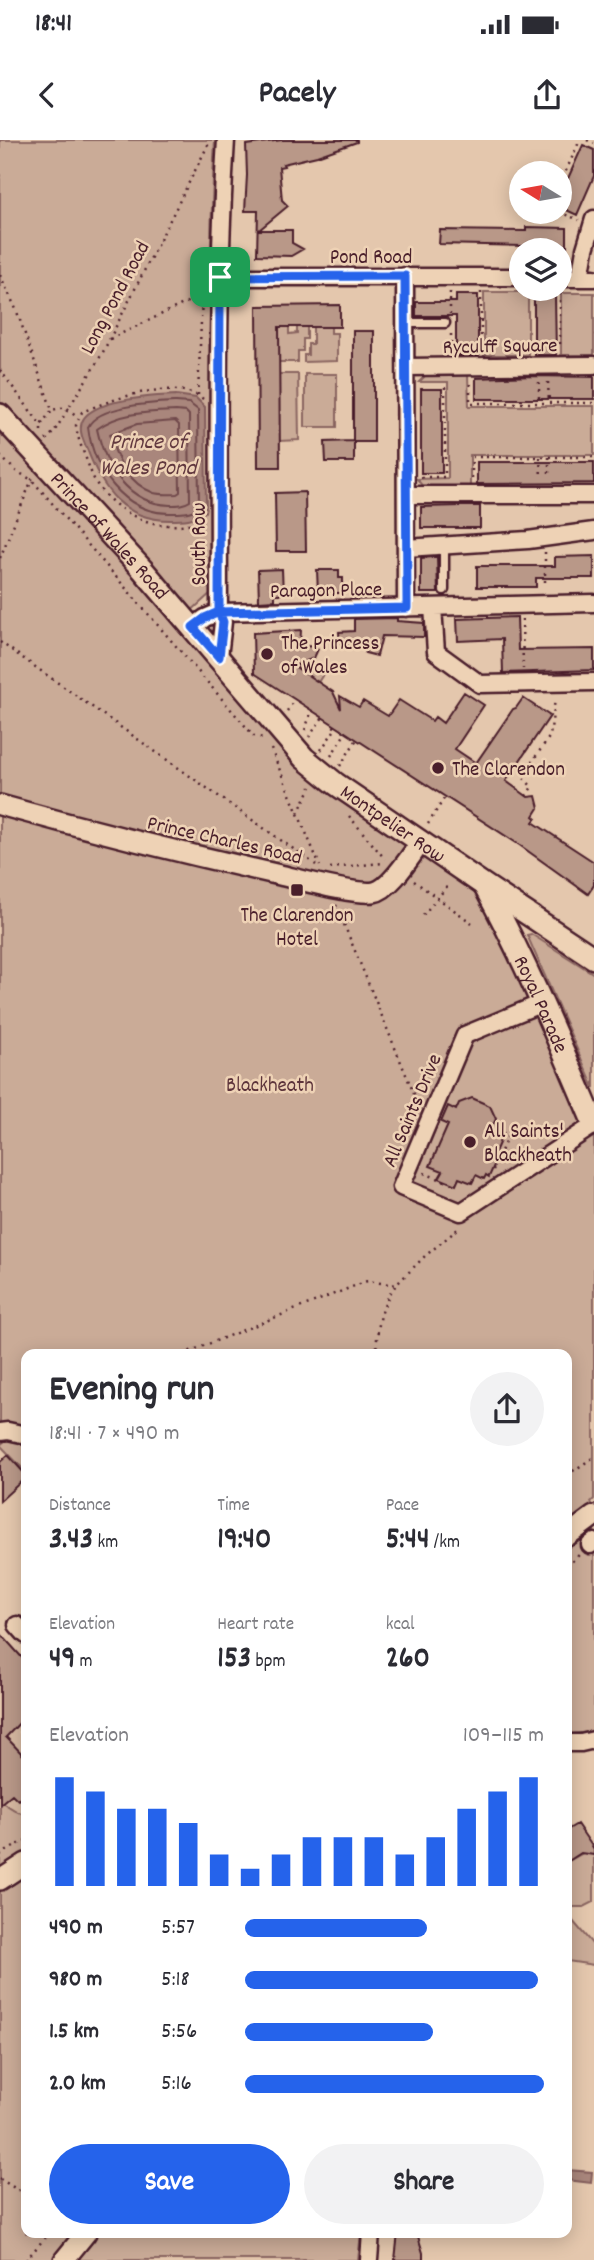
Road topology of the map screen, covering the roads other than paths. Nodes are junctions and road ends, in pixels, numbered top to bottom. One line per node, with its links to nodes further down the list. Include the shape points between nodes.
1 (226, 140): 4 (street, South Row)
2 (588, 220): 6 (street)
3 (405, 276): 4 (street, Pond Road); 5 (street, Pond Road); 7 (street)
4 (220, 277): 21 (street, South Row)
5 (509, 277)
6 (587, 278)
7 (406, 323): 8 (lane); 10 (street)
8 (445, 323)
9 (594, 365): 10 (street, Ryculff Square)
10 (407, 367): 12 (street)
11 (0, 415): 22 (main road, Prince of Wales Road)
12 (407, 495): 13 (street); 16 (street)
13 (594, 495)
14 (594, 531): 15 (street)
15 (444, 545): 16 (street); 17 (lane)
16 (406, 548): 20 (street)
17 (444, 590)
18 (594, 603): 19 (street, Paragon Place)
19 (433, 607): 20 (street, Paragon Place); 24 (street, via 434,646 439,656 480,684)
20 (407, 608): 21 (street, Paragon Place)
21 (219, 612): 22 (street, South Row); 23 (street, South Row, via 223,622)
22 (193, 627): 23 (main road, Prince of Wales Road)
23 (219, 657): 26 (main road, Montpelier Row, via 304,758)
24 (594, 682)
25 (0, 805): 26 (street, Prince Charles Road, via 133,842 364,892 388,884)
26 (423, 834): 27 (main road, Montpelier Row)
27 (484, 885): 28 (main road, Montpelier Row); 29 (main road, Royal Parade)
28 (594, 958)
29 (542, 1003): 30 (main road, Royal Parade); 30 (street, All Saints Drive, via 465,1035 401,1187 461,1212)
30 (594, 1125)
31 (0, 1432): 32 (street)
32 (21, 1434)
33 (594, 1516): 34 (street)
34 (572, 1532)
35 (594, 1740): 36 (street)
36 (572, 1743)
37 (21, 1867): 38 (street)
38 (0, 1880)
39 (82, 2238): 41 (street)
40 (371, 2238): 42 (street)
41 (64, 2260)
42 (369, 2260)

